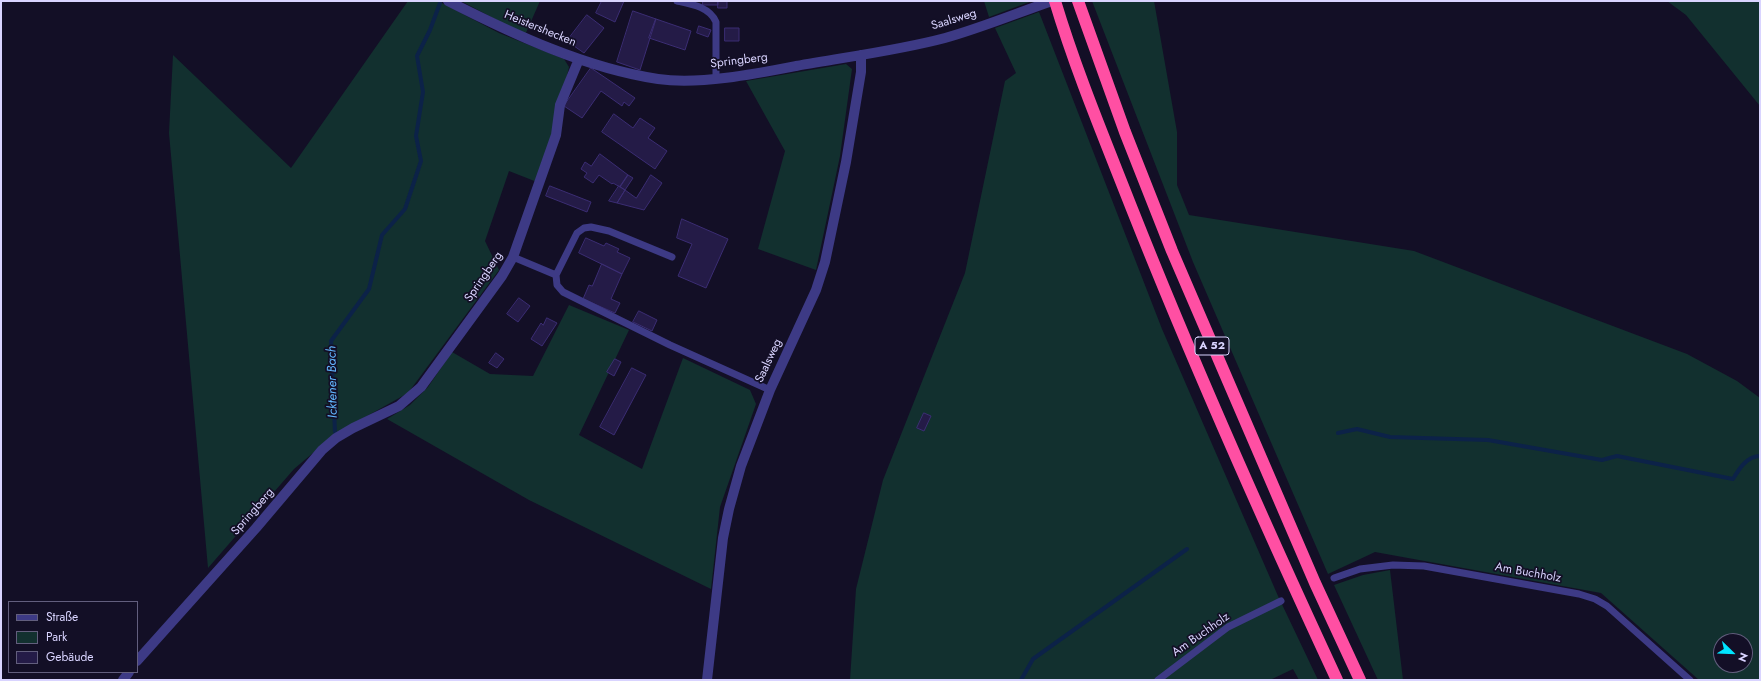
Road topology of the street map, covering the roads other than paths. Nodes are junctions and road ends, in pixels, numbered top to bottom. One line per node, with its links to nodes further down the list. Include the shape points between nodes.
1 (448, 1): 6 (street, Heistershecken, via 501,28)
2 (677, 1): 7 (lane, via 694,4 714,17)
3 (1054, 1): 5 (street, Saalsweg, via 945,38); 17 (highway, A 52, via 1104,140 1205,388)
4 (1078, 1): 18 (highway, A 52, via 1125,132 1172,251)
5 (859, 55): 7 (street, Springberg); 11 (street, Saalsweg, via 861,72 846,162 825,262 816,290)
6 (579, 59): 7 (street, Springberg, via 660,79); 8 (street, Springberg, via 560,105 556,134)
7 (716, 78)
8 (513, 257): 10 (lane); 14 (street, Springberg, via 502,276 420,387 399,406 353,428 322,450)
9 (672, 257): 10 (lane, via 609,231 584,228 577,234)
10 (556, 275): 11 (lane, via 557,285 563,292 670,345)
11 (770, 390): 15 (street, Saalsweg, via 741,466 729,509 723,538)
12 (1334, 578): 19 (lane, Am Buchholz, via 1360,568 1424,566 1579,594 1607,606)
13 (1281, 601): 16 (lane, Am Buchholz, via 1228,627)
14 (138, 660)
15 (708, 680)
16 (1158, 680)
17 (1336, 680)
18 (1360, 680)
19 (1690, 680)

